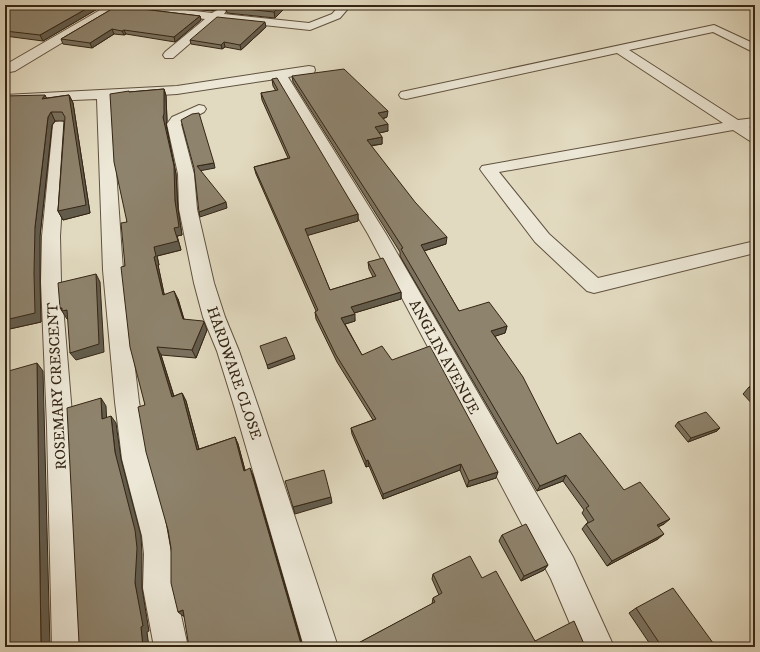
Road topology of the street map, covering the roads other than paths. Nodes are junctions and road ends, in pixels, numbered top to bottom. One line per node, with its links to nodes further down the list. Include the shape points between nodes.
1 (112, 5): 2 (street)
2 (116, 5): 5 (street); 9 (street)
3 (228, 5): 5 (street)
4 (346, 5): 5 (street, via 336,16 310,27)
5 (214, 16): 8 (street)
6 (618, 48): 7 (street, via 714,28); 13 (street); 18 (street)
7 (755, 49)
8 (169, 56)
9 (10, 68)
10 (309, 70): 11 (street)
11 (280, 74): 12 (street, via 177,90); 24 (street, ANGLIN AVENUE, via 377,234 558,562)
12 (104, 94): 14 (street); 22 (street, via 115,304 133,448 158,549 159,588 170,636)
13 (406, 95)
14 (5, 98)
15 (199, 109): 23 (street, HARDWARE CLOSE, via 174,124 186,174 188,209 204,283 245,401)
16 (755, 122): 18 (street)
17 (60, 125): 21 (street, ROSEMARY CRESCENT, via 51,236 51,282)
18 (736, 125): 19 (street); 20 (street, via 488,169 542,238 594,286)
19 (755, 138)
20 (755, 247)
21 (69, 647)
22 (170, 647)
23 (321, 647)
24 (596, 647)

